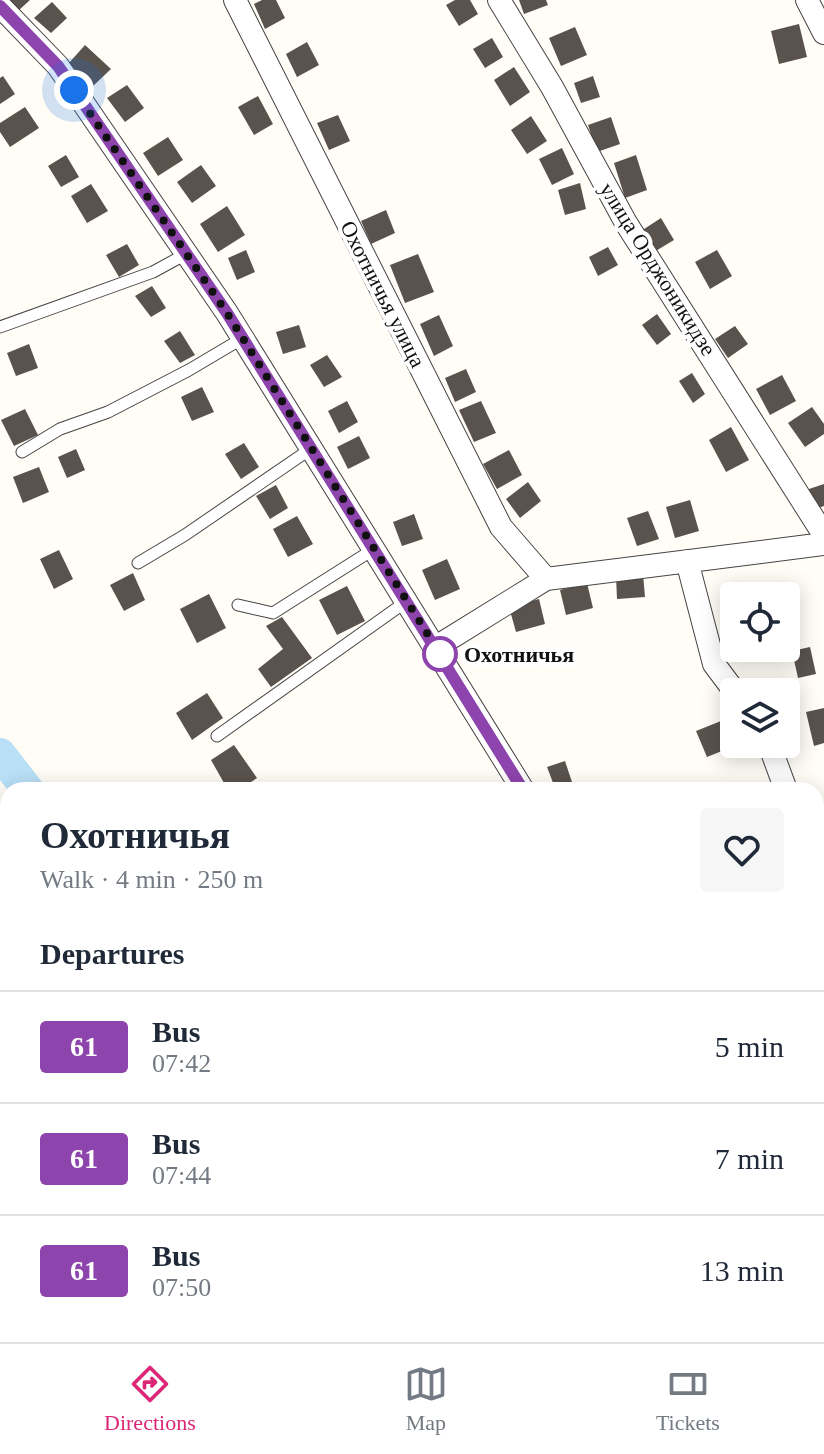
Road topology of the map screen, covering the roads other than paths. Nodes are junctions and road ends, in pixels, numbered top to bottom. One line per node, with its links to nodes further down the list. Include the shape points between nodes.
1 (235, 0): 16 (street, Охотничья улица, via 501,527)
2 (499, 0): 11 (street, улица Орджоникидзе, via 626,223)
3 (807, 0): 5 (street)
4 (0, 6): 6 (street, via 58,66)
5 (824, 33)
6 (186, 254): 7 (lane, via 153,272); 8 (street)
7 (0, 327)
8 (243, 338): 9 (street); 10 (lane)
9 (312, 448): 13 (street); 15 (lane)
10 (22, 452)
11 (824, 535)
12 (824, 544): 14 (street)
13 (375, 549): 17 (street); 18 (lane, via 273,613)
14 (687, 561): 16 (street); 20 (street, via 714,664)
15 (138, 563)
16 (546, 579): 19 (street)
17 (407, 601): 19 (street); 21 (lane)
18 (238, 605)
19 (436, 647): 23 (street)
20 (724, 678)
21 (217, 736)
22 (774, 758): 24 (street)
23 (518, 782)
24 (783, 782)

